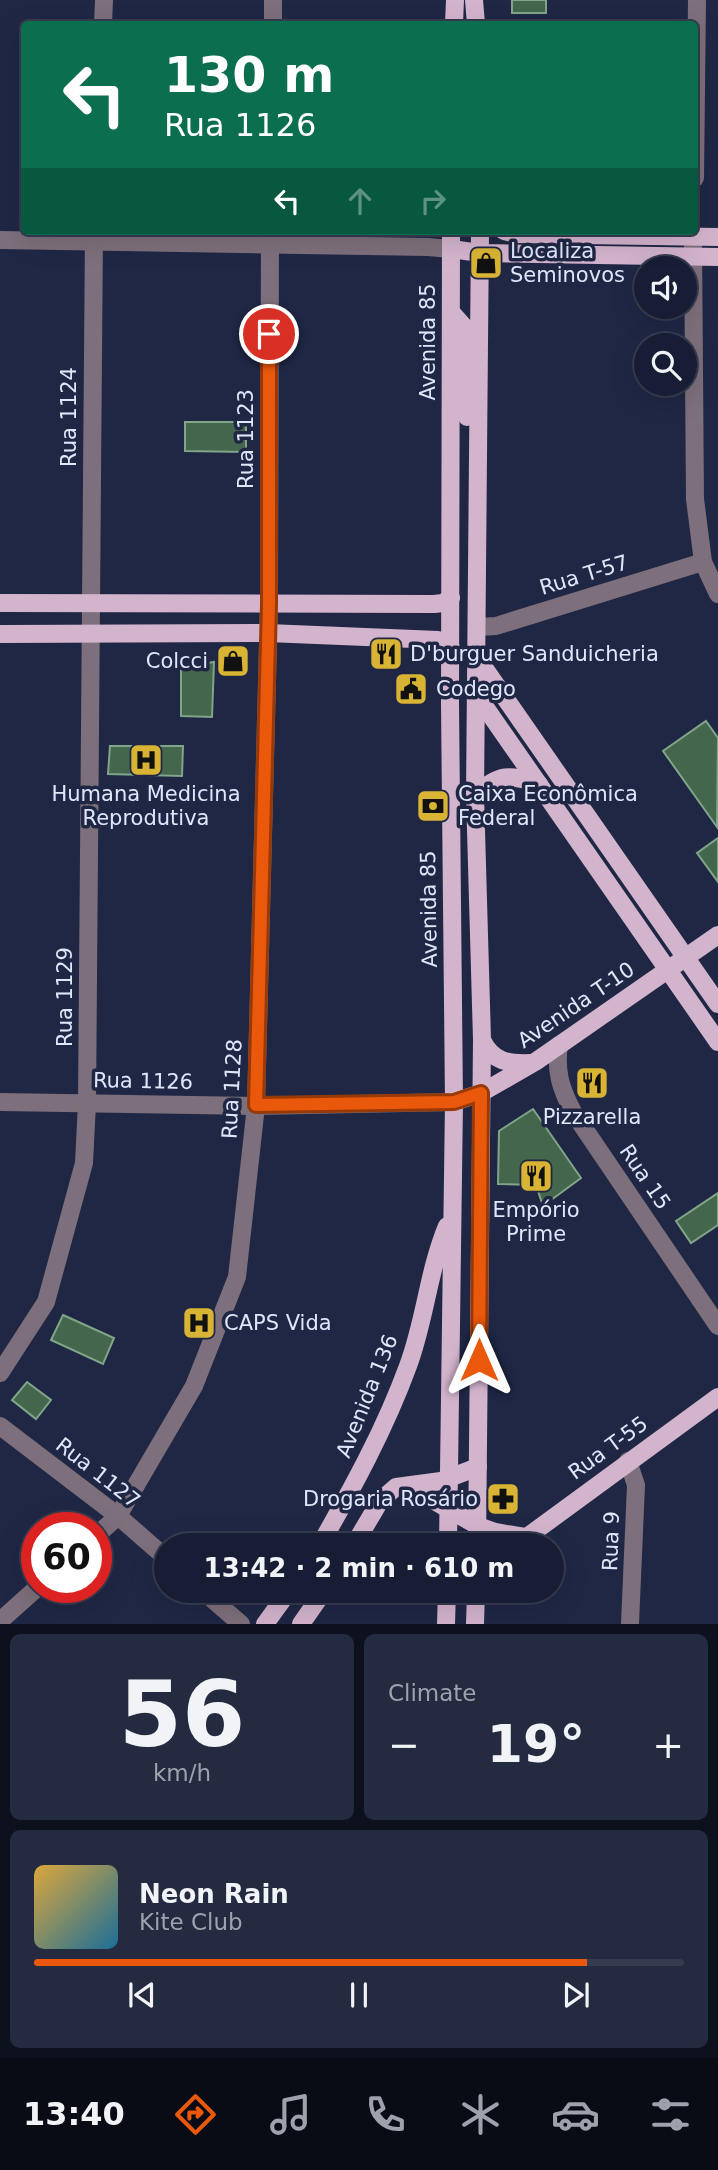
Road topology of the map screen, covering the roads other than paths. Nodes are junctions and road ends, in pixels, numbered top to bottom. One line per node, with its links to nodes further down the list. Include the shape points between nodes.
1 (104, 0): 7 (street)
2 (273, 0): 8 (street)
3 (455, 0): 9 (main road)
4 (474, 0): 10 (main road)
5 (484, 0): 11 (main road)
6 (697, 0): 12 (street)
7 (103, 21)
8 (273, 21)
9 (454, 21)
10 (476, 21)
11 (483, 21)
12 (697, 21)
13 (480, 235): 21 (main road)
14 (693, 235): 23 (street)
15 (698, 235): 18 (main road)
16 (93, 236): 17 (street); 19 (street); 32 (street, Rua 1124)
17 (269, 237): 20 (street, via 428,247); 33 (street, Rua 1123)
18 (718, 237)
19 (0, 240)
20 (451, 240): 21 (main road); 26 (main road, Avenida 85)
21 (480, 253): 22 (main road); 34 (main road)
22 (640, 256)
23 (694, 256)
24 (697, 257): 25 (main road)
25 (718, 257)
26 (451, 312): 30 (main road, Avenida 85); 40 (main road, via 467,330 466,678)
27 (694, 319): 28 (street, via 695,499)
28 (703, 562): 29 (street); 34 (street, Rua T-57, via 496,626)
29 (718, 594)
30 (451, 598): 33 (main road, via 434,604); 38 (main road, Avenida 85)
31 (0, 603): 32 (main road)
32 (91, 603): 33 (main road); 35 (street, Rua 1129)
33 (269, 604): 36 (street, Rua 1128)
34 (478, 627): 39 (main road)
35 (91, 633): 36 (main road); 37 (main road); 54 (street, Rua 1129)
36 (268, 633): 38 (main road, via 439,640); 55 (street, Rua 1128)
37 (0, 634)
38 (451, 648): 53 (main road, Avenida 85)
39 (478, 659): 40 (main road); 44 (main road)
40 (477, 695): 41 (main road); 42 (main road)
41 (539, 784): 42 (main road, via 513,775 501,777); 45 (main road)
42 (475, 794): 47 (main road)
43 (718, 935): 44 (main road, Avenida T-10)
44 (686, 957): 45 (main road, Avenida T-10); 46 (main road)
45 (668, 970): 48 (main road); 49 (main road, Avenida T-10)
46 (718, 1004)
47 (482, 1040): 50 (main road, via 501,1061); 51 (main road)
48 (718, 1042)
49 (559, 1045): 50 (main road, Avenida T-10); 57 (street, Rua 15, via 556,1065 573,1112)
50 (534, 1062): 51 (main road, Avenida T-10)
51 (481, 1093): 53 (main road, Avenida T-10); 62 (main road)
52 (0, 1102): 54 (street, Rua 1126)
53 (454, 1102): 55 (street, Rua 1126); 56 (main road, Avenida 85)
54 (87, 1103): 55 (street, Rua 1126); 58 (street, Rua 1129, via 84,1163 46,1302)
55 (256, 1105): 66 (street, Rua 1128, via 237,1277 194,1386)
56 (451, 1216): 63 (main road, Avenida 85); 69 (main road, Avenida 136, via 436,1252 409,1364 363,1471)
57 (718, 1326)
58 (0, 1373)
59 (718, 1397): 61 (main road, Rua T-55)
60 (0, 1426): 66 (street, Rua 1127)
61 (628, 1461): 74 (main road, Rua T-55); 88 (street, Rua 9, via 636,1485)
62 (478, 1467): 63 (main road); 68 (main road)
63 (449, 1478): 64 (main road); 65 (main road, Avenida 85)
64 (405, 1485): 65 (main road); 70 (main road, via 380,1501)
65 (448, 1510): 68 (main road); 71 (main road, Avenida 85)
66 (118, 1516): 67 (street, Rua 1128); 75 (street, Rua 1127)
67 (112, 1521)
68 (478, 1525): 72 (main road); 73 (main road, Rua T-55)
69 (327, 1533)
70 (361, 1533)
71 (447, 1533)
72 (478, 1533)
73 (498, 1533)
74 (531, 1533)
75 (154, 1548)
76 (21, 1602): 82 (street)
77 (217, 1603): 83 (street)
78 (280, 1603): 84 (main road)
79 (316, 1603): 85 (main road)
80 (447, 1603): 86 (main road)
81 (476, 1603): 87 (main road)
82 (0, 1621)
83 (241, 1624)
84 (265, 1624)
85 (301, 1624)
86 (446, 1624)
87 (475, 1624)
88 (630, 1624)

